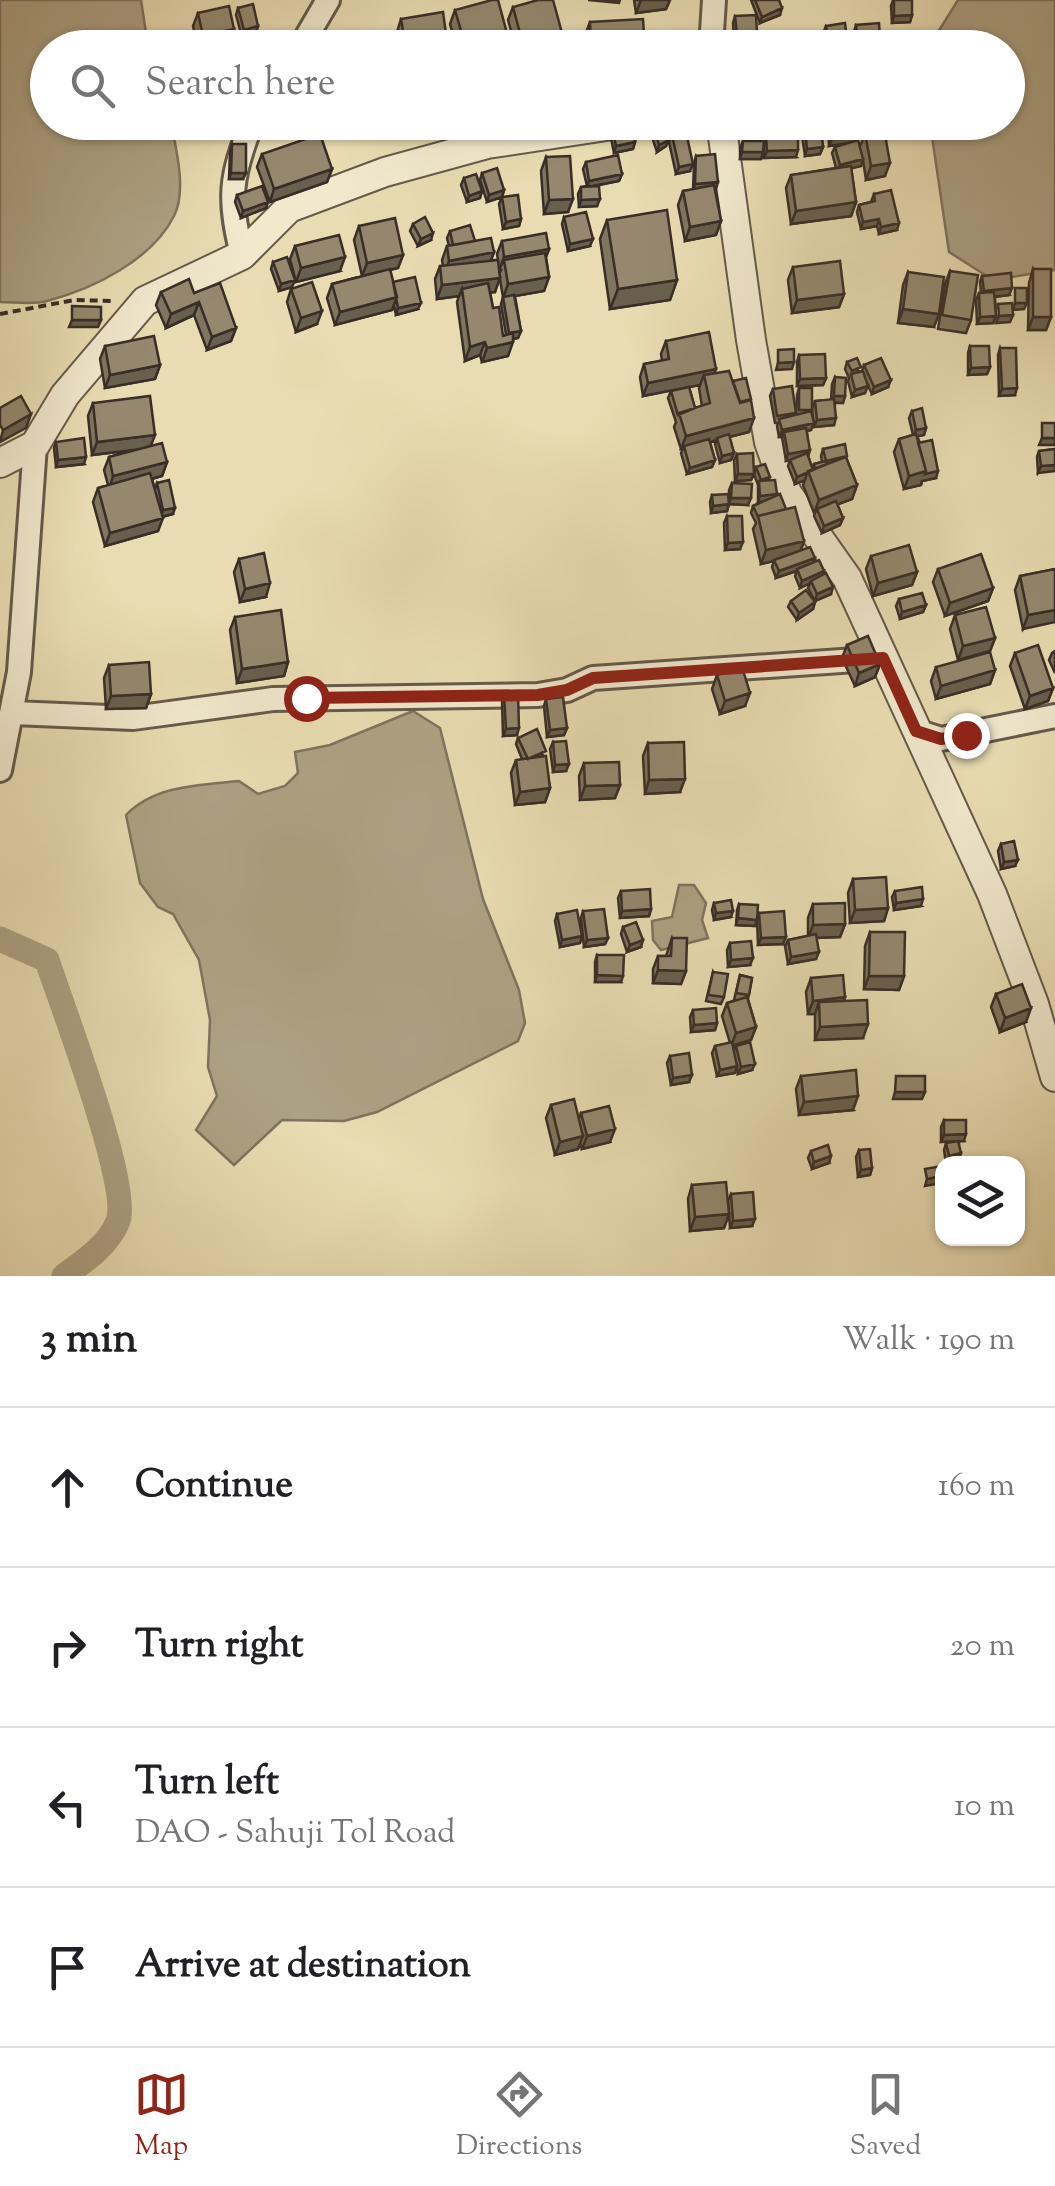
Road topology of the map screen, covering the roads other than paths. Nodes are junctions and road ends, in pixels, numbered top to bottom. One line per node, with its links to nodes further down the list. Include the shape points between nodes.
1 (328, 0): 3 (street)
2 (714, 0): 4 (street)
3 (310, 30)
4 (712, 30)
5 (245, 140): 8 (street, via 230,205)
6 (514, 140): 8 (street, via 385,172 289,208)
7 (724, 140): 11 (street, via 769,442 787,494 847,578)
8 (242, 255): 9 (street, via 145,301 65,395)
9 (35, 444): 10 (street); 12 (street, via 29,581)
10 (0, 464)
11 (883, 658): 12 (street, via 593,678 538,695 273,699 133,718); 14 (street)
12 (13, 713): 15 (street)
13 (1055, 716): 14 (street, via 941,739)
14 (916, 731): 16 (street, via 992,894)
15 (0, 770)
16 (1055, 1077)

